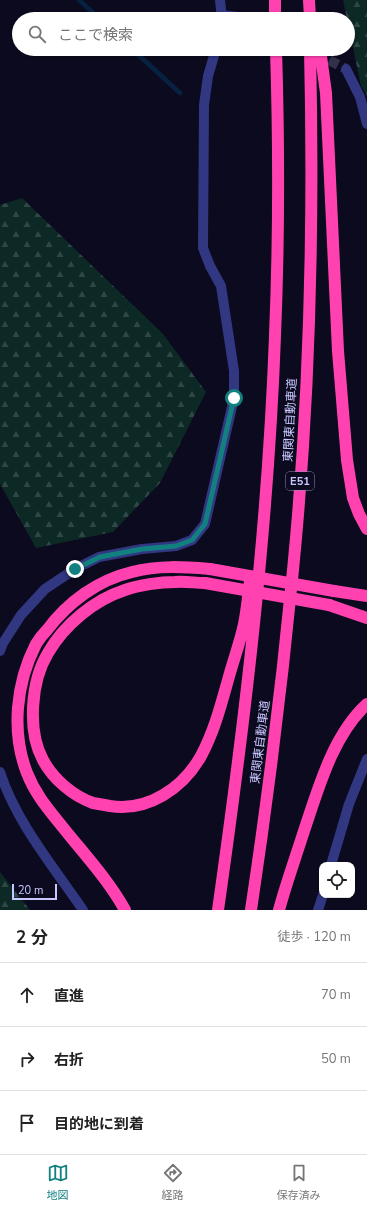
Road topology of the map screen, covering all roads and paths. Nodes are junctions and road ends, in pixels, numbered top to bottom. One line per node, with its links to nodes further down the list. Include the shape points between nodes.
1 (220, 0): 4 (street)
2 (275, 0): 5 (highway)
3 (309, 2): 6 (highway); 7 (highway)
4 (221, 12)
5 (275, 12)
6 (310, 12)
7 (311, 12)
8 (214, 56): 18 (street, via 204,104 202,248 221,286 234,371 234,398 205,524 192,540 176,546 100,557 75,569 45,588 21,615)
9 (276, 56): 14 (highway, 東関東自動車道, via 278,199 275,336)
10 (310, 56): 27 (highway, 東関東自動車道 / E51, via 311,197 302,458 282,683)
11 (321, 56): 15 (highway, via 326,93 338,351 347,460 353,498)
12 (346, 69): 13 (street, via 360,97)
13 (367, 124)
14 (268, 457): 17 (highway, bridge, via 244,624 218,714 201,756 190,772 164,796 130,806 114,806 82,798 58,780 44,762 35,737 33,703 38,679 48,653 81,615 108,597 125,590 156,584 205,583 329,605); 26 (highway, 東関東自動車道, via 248,681)
15 (367, 529)
16 (367, 596): 25 (highway, bridge, via 210,569 150,568 107,581 84,593 65,609 36,643 28,661 18,709 18,740 27,773 38,797 106,879)
17 (367, 618)
18 (0, 652)
19 (367, 704): 28 (highway, via 355,715 330,760 316,793)
20 (367, 760): 22 (street, via 349,804)
21 (0, 772): 24 (street, via 20,818)
22 (332, 862)
23 (322, 898): 29 (street)
24 (83, 910)
25 (124, 910)
26 (218, 910)
27 (251, 910)
28 (279, 910)
29 (318, 910)

